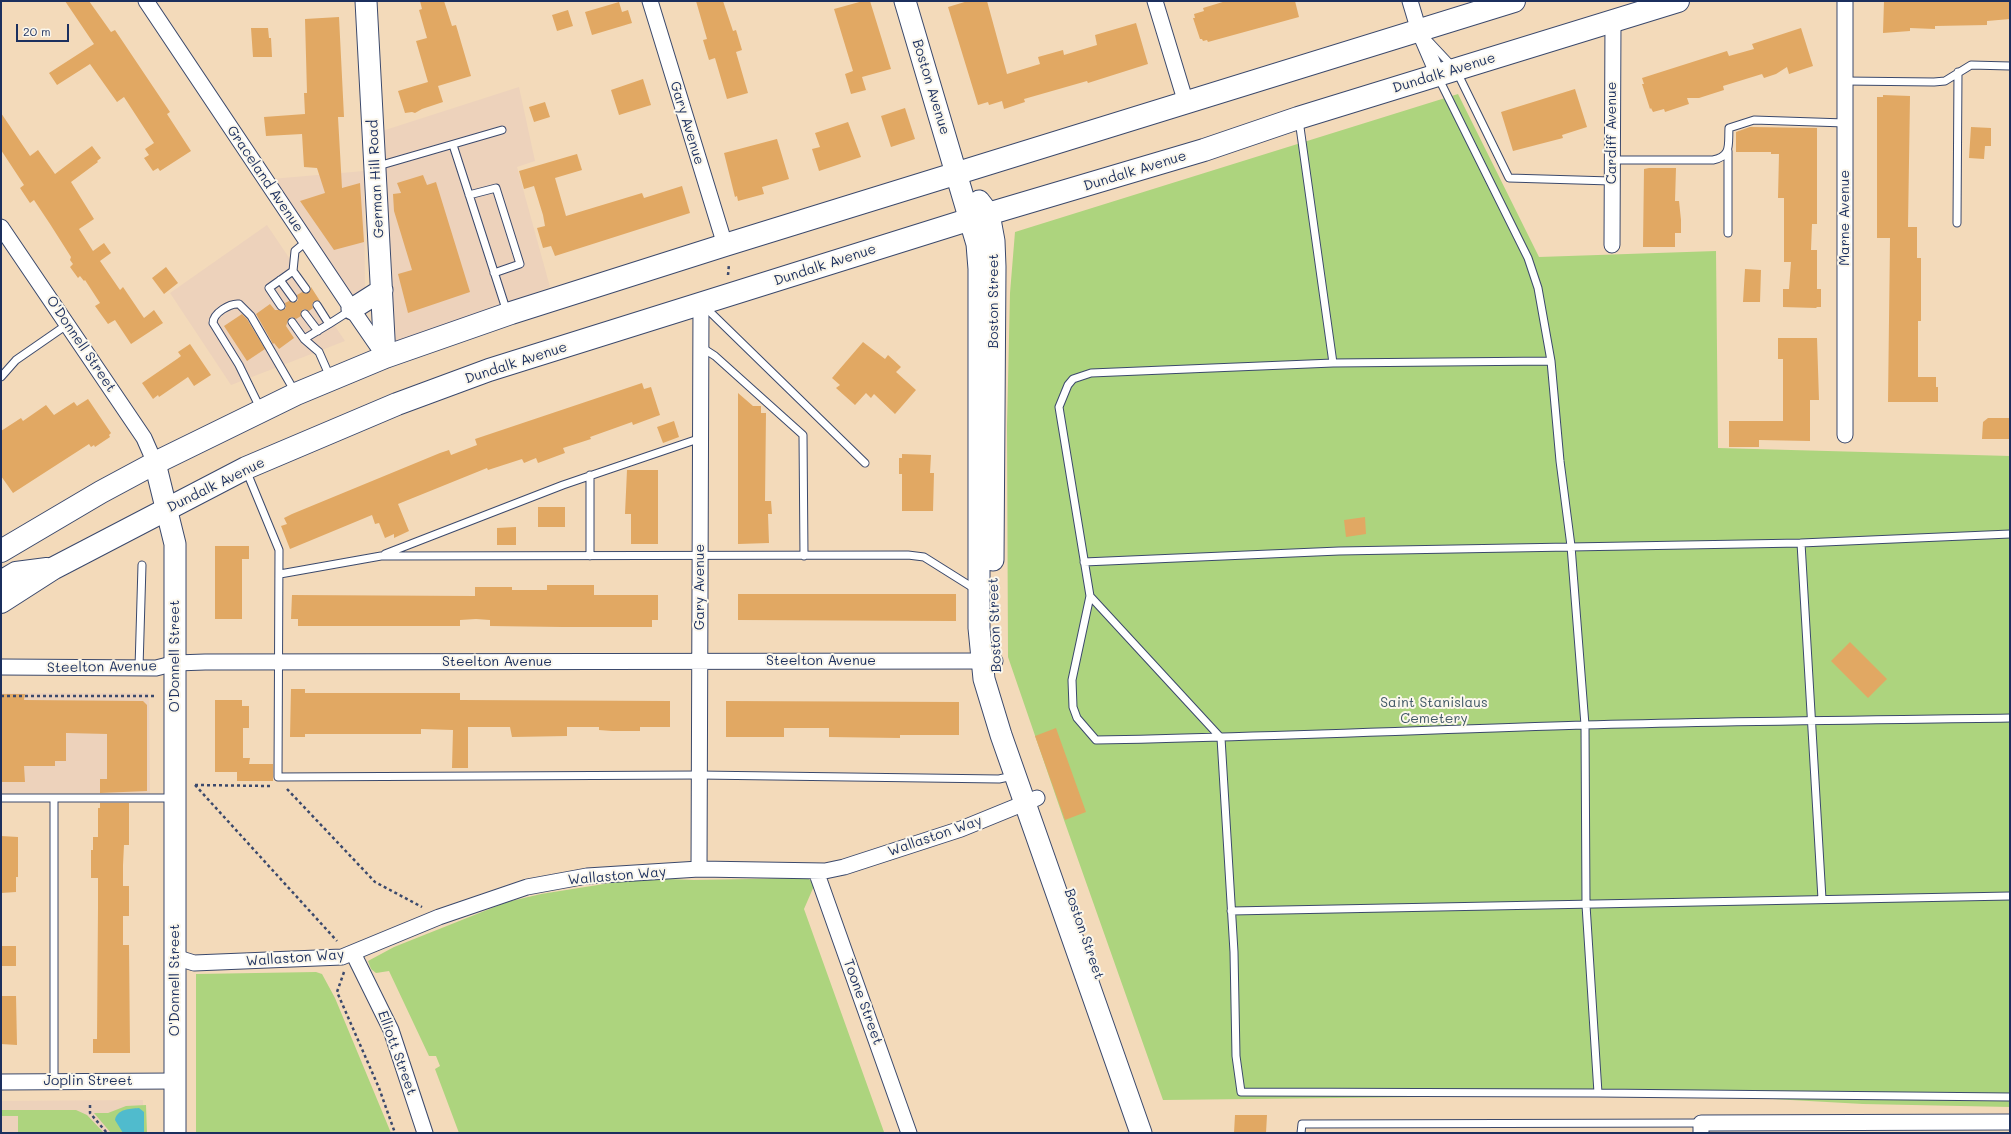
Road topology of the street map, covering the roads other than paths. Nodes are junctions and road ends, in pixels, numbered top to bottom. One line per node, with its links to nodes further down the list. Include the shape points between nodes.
1 (146, 1): 31 (street, Graceland Avenue)
2 (366, 1): 23 (main road, German Hill Road)
3 (650, 1): 33 (street, Gary Avenue)
4 (905, 1): 24 (main road, Boston Avenue)
5 (1155, 1): 16 (street)
6 (1410, 1): 11 (street)
7 (1514, 1): 11 (main road)
8 (1678, 1): 10 (main road, Dundalk Avenue)
9 (1845, 1): 15 (street, Marne Avenue)
10 (1613, 21): 13 (main road, Dundalk Avenue); 22 (street, Cardiff Avenue)
11 (1419, 31): 13 (street); 16 (main road)
12 (2010, 66): 14 (lane, via 1971,66)
13 (1447, 72): 17 (main road, Dundalk Avenue); 25 (lane, via 1508,178); 53 (lane, via 1528,258 1538,288)
14 (1958, 72): 15 (lane, via 1946,81 1934,82); 28 (lane)
15 (1845, 81): 18 (street, Marne Avenue)
16 (1186, 103): 24 (main road)
17 (1298, 118): 27 (main road, Dundalk Avenue, via 1204,150); 54 (lane)
18 (1845, 123): 21 (lane, via 1754,120 1729,128); 59 (street, Marne Avenue)
19 (502, 130): 20 (lane)
20 (453, 145): 23 (lane); 26 (lane)
21 (1728, 151): 22 (lane, via 1722,158 1713,160); 30 (lane)
22 (1611, 160): 25 (street, Cardiff Avenue)
23 (376, 167): 38 (main road, German Hill Road)
24 (957, 174): 27 (main road, Boston Avenue); 33 (main road)
25 (1611, 181): 32 (street, Cardiff Avenue)
26 (469, 195): 35 (lane); 35 (lane, via 496,188 520,264)
27 (980, 216): 40 (main road, Dundalk Avenue); 79 (main road, Boston Street, via 977,244); 82 (main road, Boston Street, via 995,267 993,630)
28 (1957, 223)
29 (1, 227): 47 (street, O'Donnell Street)
30 (1728, 233)
31 (307, 241): 34 (lane, via 295,251); 43 (street, Graceland Avenue)
32 (1612, 245)
33 (728, 253): 45 (main road)
34 (293, 271): 36 (lane); 37 (lane)
35 (494, 273): 45 (lane)
36 (280, 280): 39 (lane); 42 (lane, via 269,288)
37 (306, 289)
38 (382, 290): 43 (main road); 52 (main road, German Hill Road)
39 (293, 298)
40 (701, 304): 51 (street, Gary Avenue); 62 (lane); 63 (main road, Dundalk Avenue, via 489,370 397,404)
41 (317, 305): 48 (lane)
42 (281, 306)
43 (352, 309): 48 (lane); 52 (street, Graceland Avenue)
44 (305, 314): 49 (lane)
45 (508, 314): 52 (main road)
46 (292, 322): 50 (lane)
47 (68, 324): 55 (lane, via 16,360); 61 (street, O'Donnell Street, via 144,438)
48 (330, 324): 49 (lane)
49 (318, 331): 50 (lane)
50 (304, 339): 56 (lane, via 319,352)
51 (701, 347): 60 (street, Gary Avenue); 73 (lane, via 715,356 803,435)
52 (385, 357): 56 (main road)
53 (1551, 361): 54 (lane); 68 (lane, via 1560,461)
54 (1333, 363): 74 (lane, via 1091,373 1073,379 1059,407)
55 (1, 377)
56 (331, 379): 57 (main road)
57 (296, 394): 58 (main road); 58 (lane, via 251,316 239,304 230,304 215,316 213,323 239,365)
58 (262, 412): 61 (main road)
59 (1845, 435)
60 (701, 438): 64 (lane); 70 (street, Gary Avenue)
61 (155, 463): 65 (main road, O'Donnell Street); 69 (main road)
62 (865, 463)
63 (246, 468): 65 (main road, Dundalk Avenue); 77 (lane, via 279,550)
64 (590, 475): 71 (lane); 72 (lane)
65 (167, 509): 76 (main road, Dundalk Avenue); 83 (main road, O'Donnell Street, via 175,544)
66 (2010, 534): 67 (lane)
67 (1801, 543): 68 (lane); 89 (lane)
68 (1572, 546): 74 (lane, via 1339,551); 90 (lane)
69 (1, 551)
70 (700, 555): 72 (lane); 73 (lane); 85 (street, Gary Avenue)
71 (381, 556): 72 (lane); 77 (lane)
72 (590, 556)
73 (804, 556): 79 (lane, via 924,557)
74 (1084, 562): 80 (lane)
75 (142, 565): 87 (lane)
76 (54, 568): 78 (main road, via 16,573); 81 (main road, Dundalk Avenue)
77 (280, 574): 84 (lane)
78 (1, 582)
79 (979, 591): 82 (main road, Boston Street)
80 (1090, 596): 91 (lane); 91 (lane, via 1072,680 1072,698 1077,718 1096,740)
81 (1, 602)
82 (988, 661): 85 (street, Steelton Avenue); 93 (main road, Boston Street, via 992,707); 97 (main road, Boston Street, via 1004,704)
83 (176, 662): 84 (street, Steelton Avenue); 87 (street, Steelton Avenue, via 156,668); 96 (main road, O'Donnell Street)
84 (279, 662): 85 (street, Steelton Avenue); 92 (lane, via 278,777)
85 (700, 662): 92 (street, Gary Avenue)
86 (1, 667): 87 (street, Steelton Avenue)
87 (139, 668)
88 (2010, 718): 89 (lane)
89 (1811, 720): 90 (lane); 101 (lane)
90 (1585, 725): 91 (lane); 102 (lane)
91 (1221, 738): 103 (lane)
92 (699, 775): 93 (lane, via 999,779); 98 (street, Gary Avenue)
93 (1015, 775): 97 (main road, Boston Street)
94 (1, 798): 95 (lane)
95 (54, 798): 96 (lane); 109 (lane)
96 (175, 798): 105 (main road, O'Donnell Street)
97 (1031, 800): 99 (street, Wallaston Way, via 961,829 844,867); 106 (main road, Boston Street)
98 (699, 869): 99 (street, Wallaston Way); 104 (street, Wallaston Way, via 586,876 528,887 433,920)
99 (816, 871): 116 (street, Toone Street)
100 (2010, 896): 101 (lane)
101 (1822, 899): 102 (lane)
102 (1586, 905): 103 (lane); 110 (lane)
103 (1231, 911): 110 (lane, via 1236,1056 1241,1092)
104 (352, 954): 105 (street, Wallaston Way, via 342,957 194,963); 115 (street, Elliott Street, via 391,1030)
105 (175, 957): 107 (main road, O'Donnell Street)
106 (1096, 986): 117 (main road, Boston Street); 118 (main road, Boston Street)
107 (175, 1081): 109 (street, Joplin Street); 114 (main road, O'Donnell Street)
108 (1, 1082): 109 (street, Joplin Street)
109 (54, 1082)
110 (1598, 1093): 111 (lane)
111 (2010, 1097)
112 (2010, 1122): 113 (street)
113 (1701, 1128): 119 (lane, via 1302,1124)
114 (175, 1133)
115 (425, 1133)
116 (909, 1133)
117 (1141, 1133)
118 (1154, 1133)
119 (1301, 1133)

